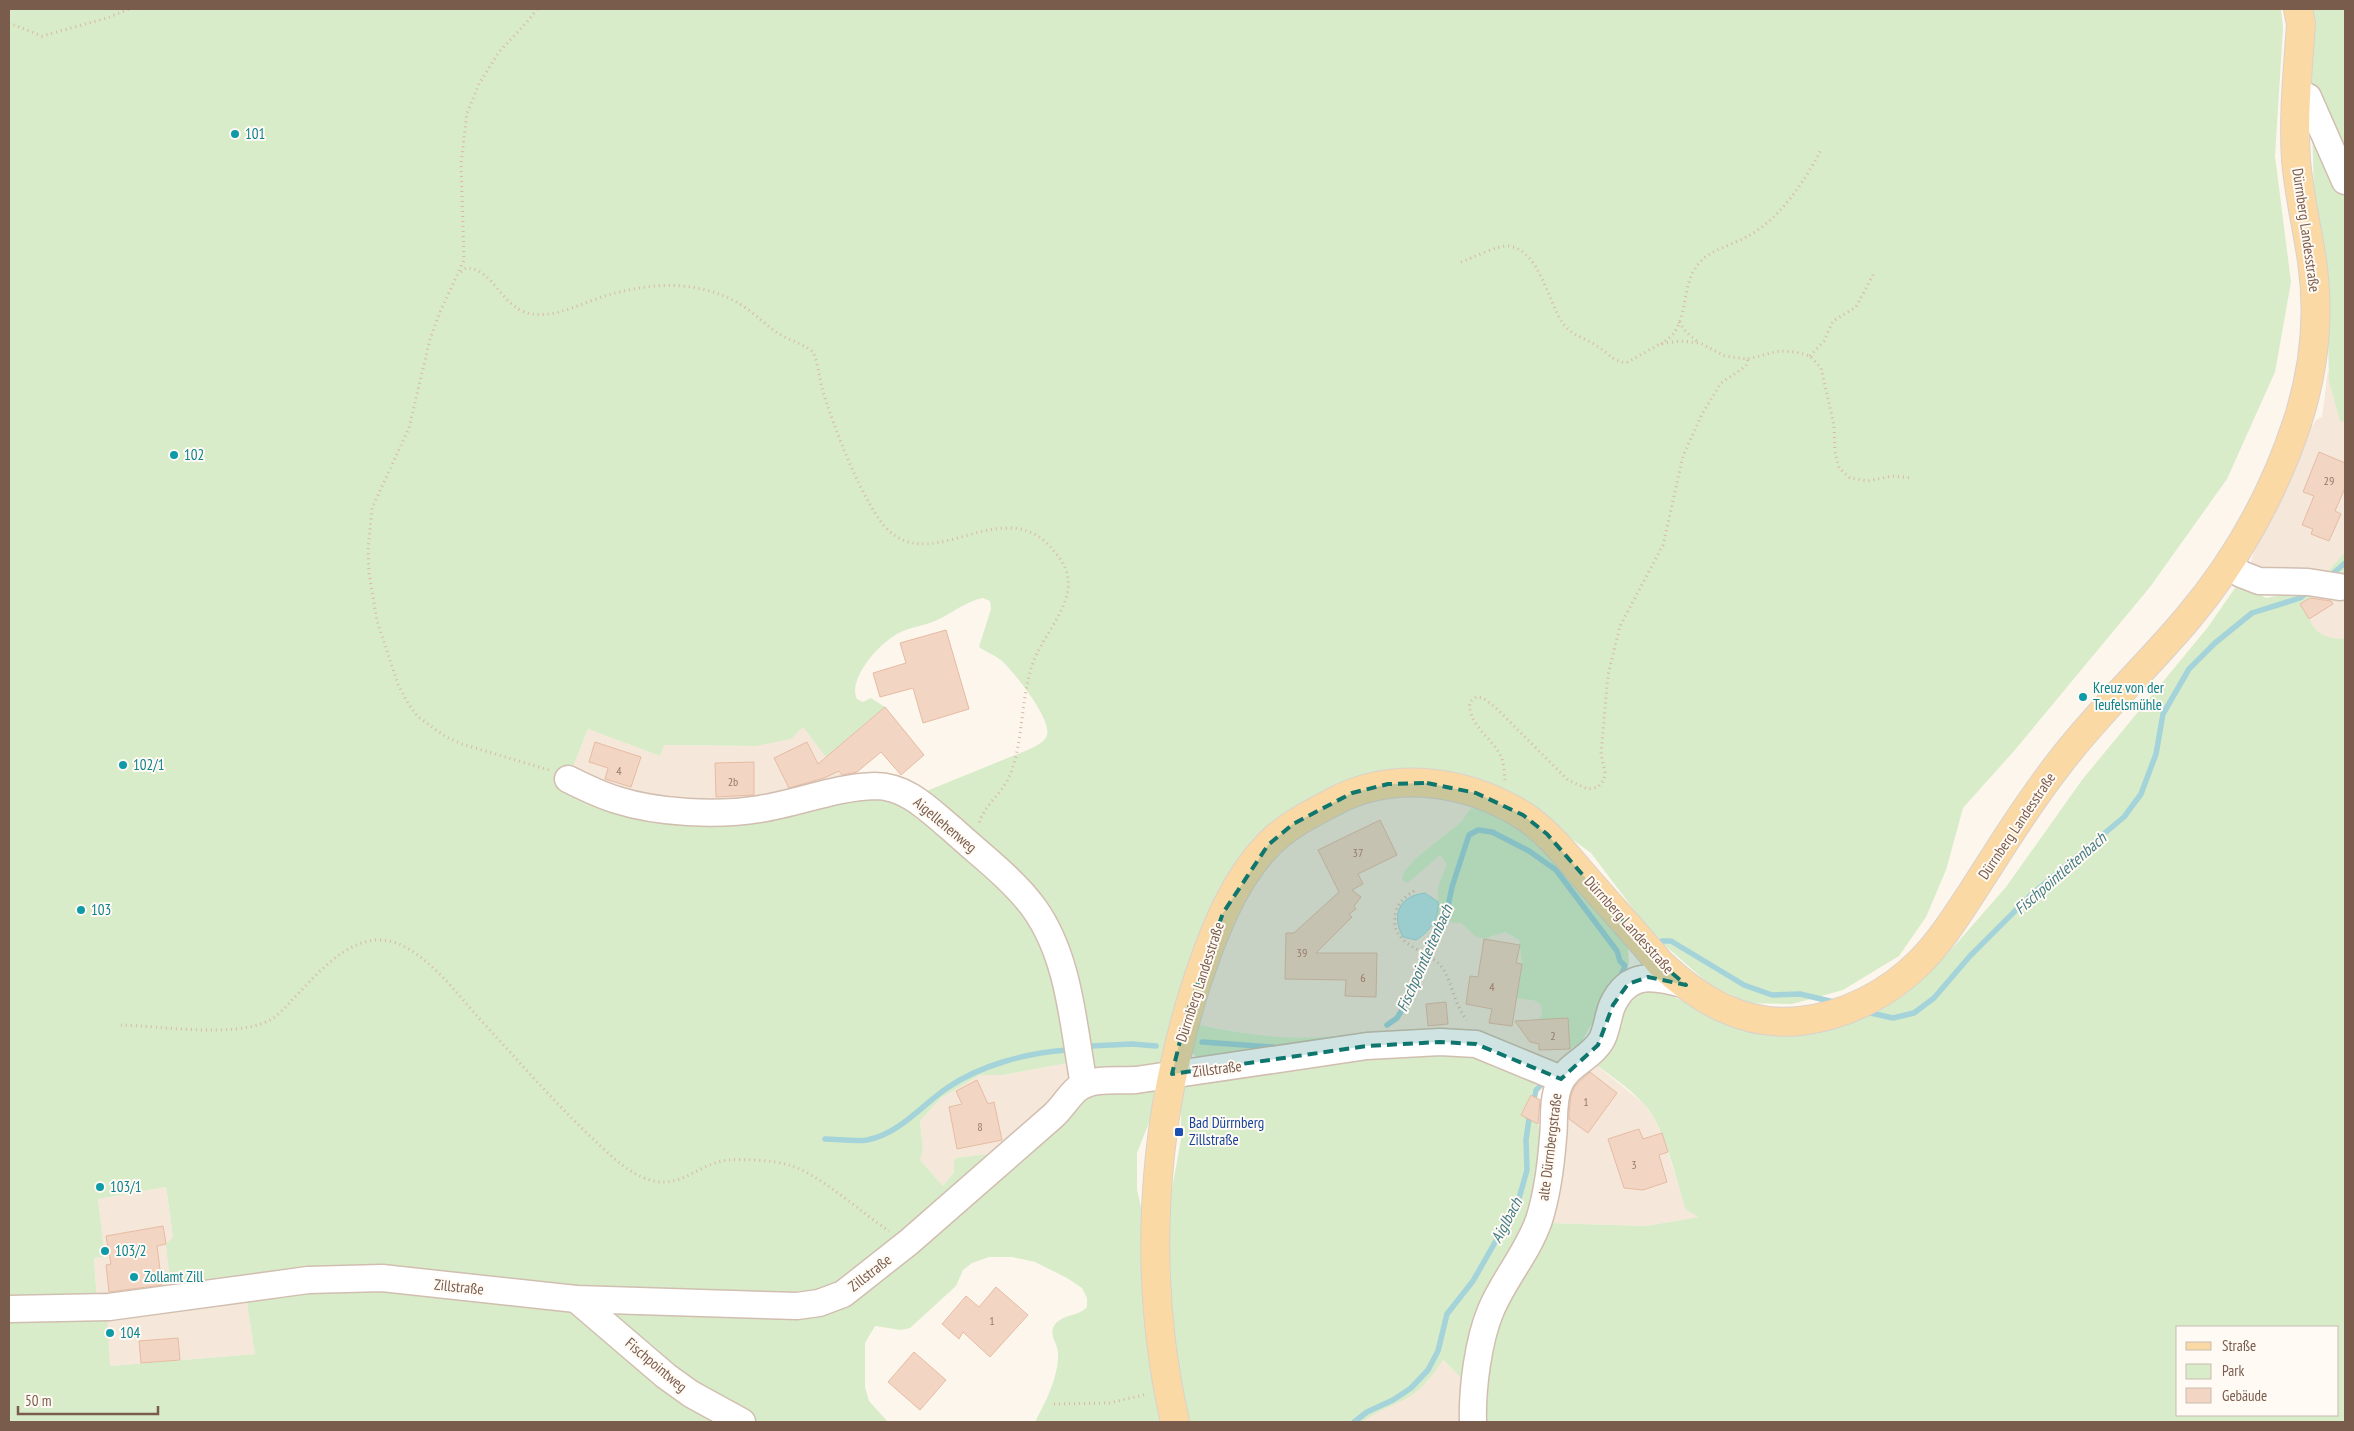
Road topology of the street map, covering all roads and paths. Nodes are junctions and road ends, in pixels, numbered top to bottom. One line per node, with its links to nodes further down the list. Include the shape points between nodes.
1 (128, 9): 4 (path, via 42,36)
2 (537, 9): 9 (path, via 499,52 479,84 467,113 461,164 465,250)
3 (2298, 9): 5 (main road, Dürrnberg Landesstraße, via 2301,24)
4 (9, 23)
5 (2297, 92): 7 (street, via 2308,96); 17 (main road, Dürrnberg Landesstraße, via 2299,194 2316,298 2311,369 2298,422 2282,464 2265,502)
6 (1821, 150): 11 (path, via 1805,179 1778,212 1752,234 1700,262 1689,281)
7 (2345, 181)
8 (1461, 262): 12 (path, via 1506,246 1514,248 1529,257 1562,322 1573,334 1600,347 1614,360 1626,363)
9 (461, 272): 19 (path, via 430,339 409,428 372,508 368,551 376,613 398,684 417,716 446,737 462,744); 21 (path, via 466,268 479,270 515,309 532,314 548,314 647,286 687,286 726,298 784,338 813,352 830,411 851,464 874,509 895,536 924,544 952,540 986,529 1014,528 1028,531 1052,548 1067,570 1068,592 1032,664 1009,779 979,821)
10 (1874, 273): 14 (path, via 1856,307 1833,321 1824,341)
11 (1679, 322): 12 (path, via 1673,334); 13 (path)
12 (1660, 344): 13 (path, via 1680,341)
13 (1700, 344): 15 (path, via 1725,356)
14 (1810, 356): 15 (path, via 1779,351); 16 (path, via 1821,368 1834,425 1839,468 1850,478 1868,481 1892,476)
15 (1748, 359): 20 (path, via 1746,366 1721,383 1702,414 1683,456 1663,545 1620,626 1608,675 1601,754 1604,780 1598,787 1588,789 1568,780 1495,707 1476,697 1470,702 1469,709 1502,757 1506,792)
16 (1912, 478)
17 (2229, 564): 18 (street, via 2259,581); 25 (main road, Dürrnberg Landesstraße, via 2188,618 2061,760 1944,934 1920,962 1896,982 1848,1010 1822,1018 1790,1022 1759,1020 1736,1014)
18 (2325, 584)
19 (568, 779): 21 (street, Aigellehenweg, via 618,801 702,812 760,809 846,789 892,787 916,799)
20 (1501, 805): 23 (main road, Dürrnberg Landesstraße, via 1523,815 1547,834); 28 (main road, Dürrnberg Landesstraße, via 1453,786 1388,784 1352,793 1292,824 1268,845 1237,887 1223,913 1189,1006)
21 (980, 854): 30 (street, Aigellehenweg, via 1033,907 1052,940 1066,983)
22 (1414, 891): 27 (path, via 1398,906 1394,926 1399,937 1441,966 1455,1002)
23 (1639, 938): 24 (street, via 1647,963); 25 (main road, Dürrnberg Landesstraße, via 1660,963)
24 (1638, 978): 25 (street, via 1659,977); 29 (street, alte Dürrnbergstraße, via 1620,993 1612,1005 1604,1036 1598,1045)
25 (1686, 985)
26 (121, 1025): 31 (path, via 232,1029 253,1026 269,1021 282,1011 336,958 360,944 380,940 396,942 431,966 561,1109 623,1166 643,1178 660,1182 677,1180 717,1162 730,1160 790,1165 818,1180)
27 (1471, 1025)
28 (1172, 1074): 29 (street, Zillstraße, via 1368,1046 1440,1042 1476,1044); 30 (street, Zillstraße); 34 (main road, Dürrnberg Landesstraße, via 1157,1180 1155,1243 1160,1333)
29 (1555, 1077): 38 (street, alte Dürrnbergstraße, via 1554,1138 1542,1210 1529,1242 1491,1310 1480,1354)
30 (1084, 1085): 31 (street, Zillstraße)
31 (909, 1242): 32 (street, Zillstraße, via 843,1294 819,1303 797,1306)
32 (576, 1299): 33 (street, Zillstraße, via 382,1278 353,1278 308,1280 109,1307); 36 (street, Fischpointweg, via 690,1394)
33 (9, 1309)
34 (1168, 1388): 35 (path, via 1109,1403); 37 (main road, Dürrnberg Landesstraße)
35 (1054, 1404)
36 (742, 1422)
37 (1175, 1422)
38 (1473, 1422)

